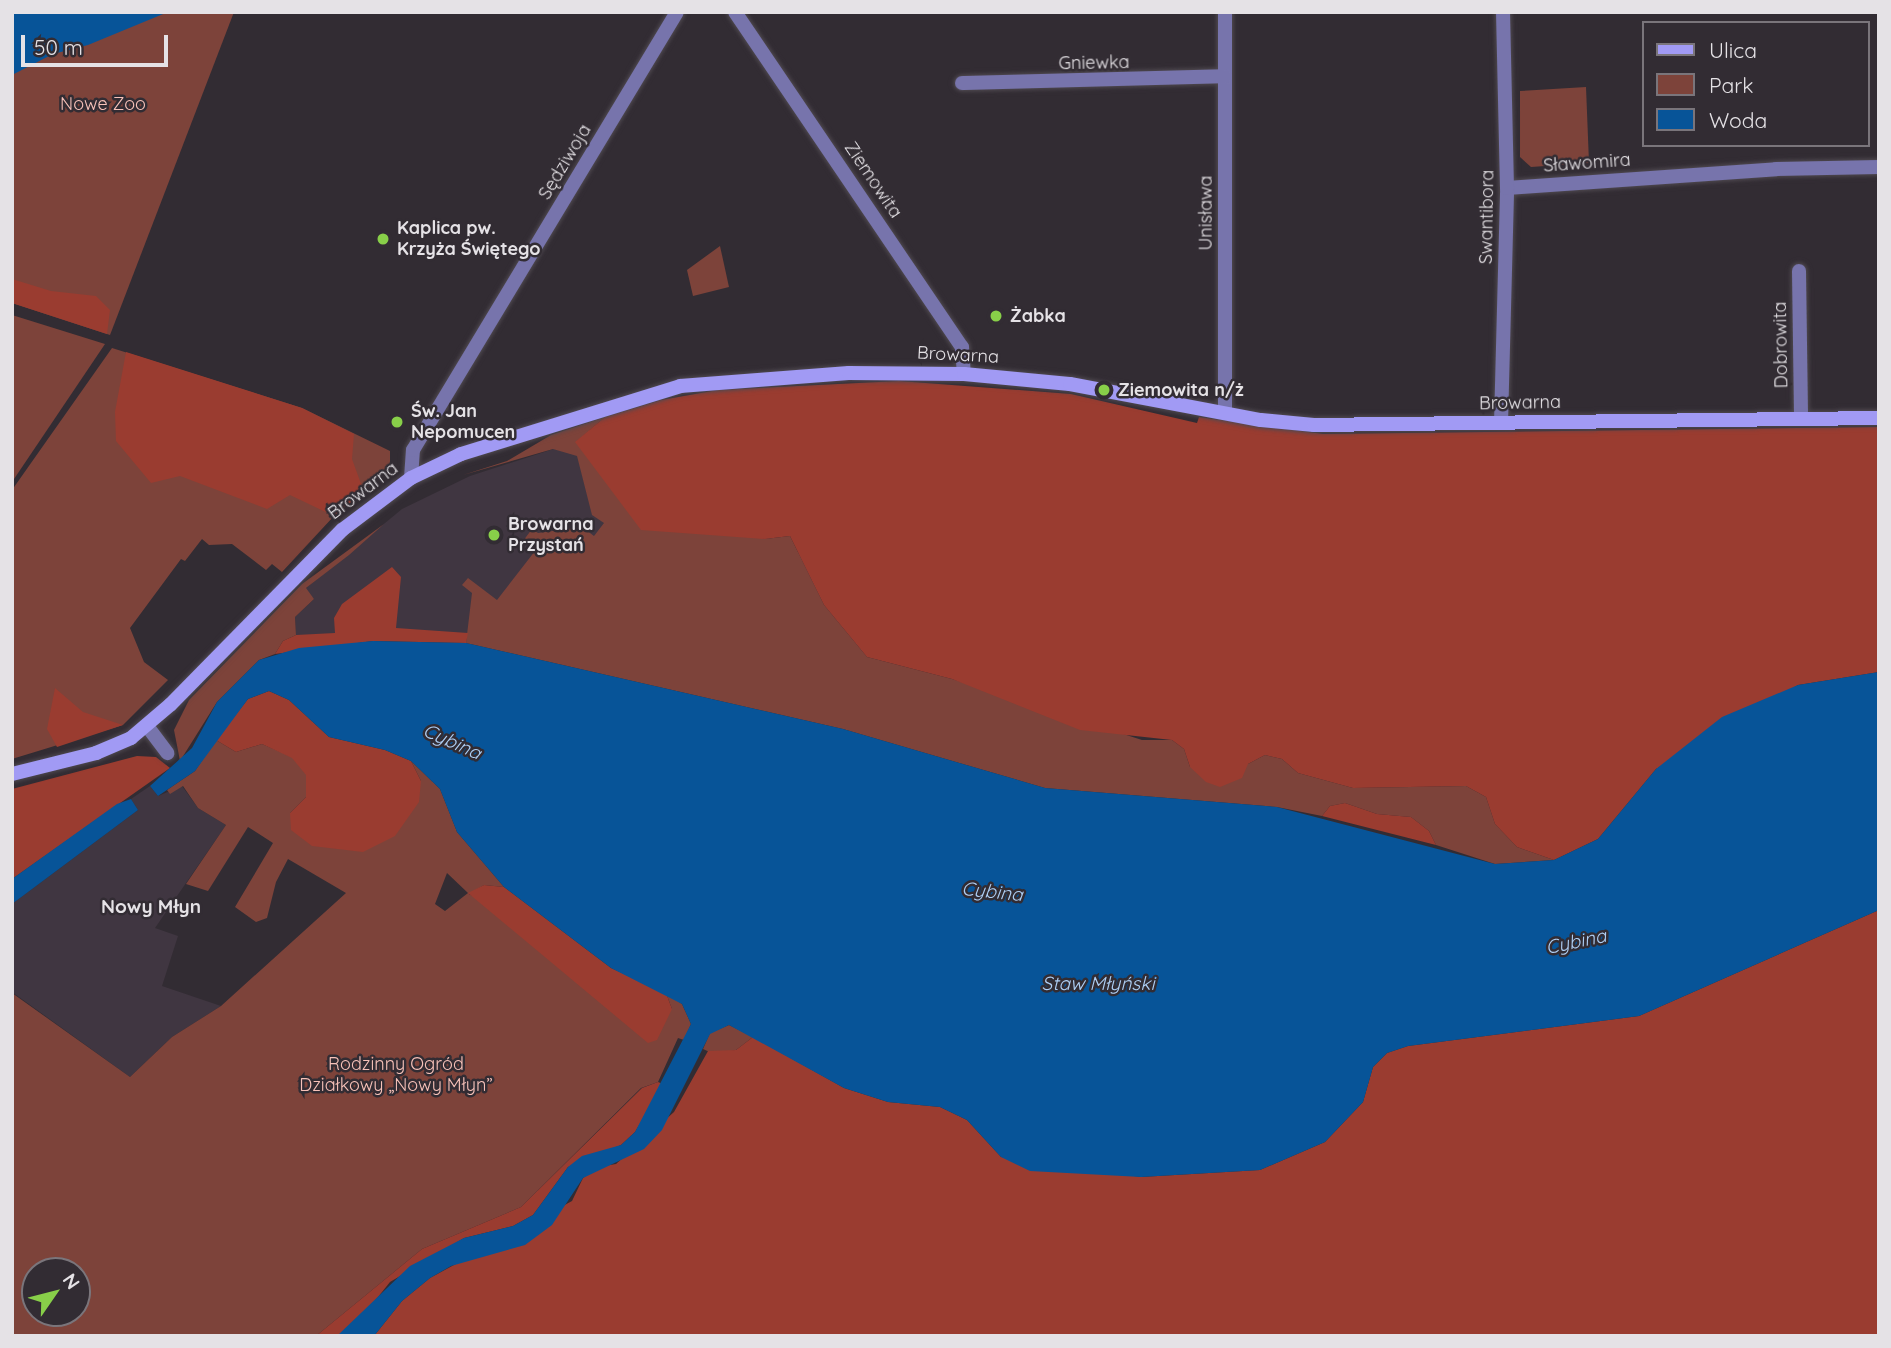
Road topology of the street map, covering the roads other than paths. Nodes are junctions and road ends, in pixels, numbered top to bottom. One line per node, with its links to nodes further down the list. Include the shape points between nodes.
1 (677, 12): 15 (street, Sędziwoja, via 413,450)
2 (734, 12): 10 (street, Ziemowita, via 962,347)
3 (1225, 12): 5 (street, Unisława)
4 (1503, 12): 8 (street, Swantibora)
5 (1226, 76): 6 (street, Gniewka); 11 (street, Unisława)
6 (962, 83)
7 (1879, 167): 8 (street, Sławomira, via 1776,169)
8 (1507, 188): 14 (street, Swantibora)
9 (1799, 271): 13 (street, Dobrowita)
10 (964, 374): 11 (street, Browarna, via 1070,384); 15 (street, Browarna, via 849,373 680,386 461,454)
11 (1225, 414): 14 (street, Browarna, via 1314,425)
12 (1879, 418): 13 (street, Browarna)
13 (1801, 419): 14 (street, Browarna)
14 (1501, 423)
15 (411, 478): 16 (street, Browarna, via 342,530)
16 (147, 726): 17 (street); 18 (street, Browarna, via 106,749)
17 (167, 753)
18 (12, 774)

